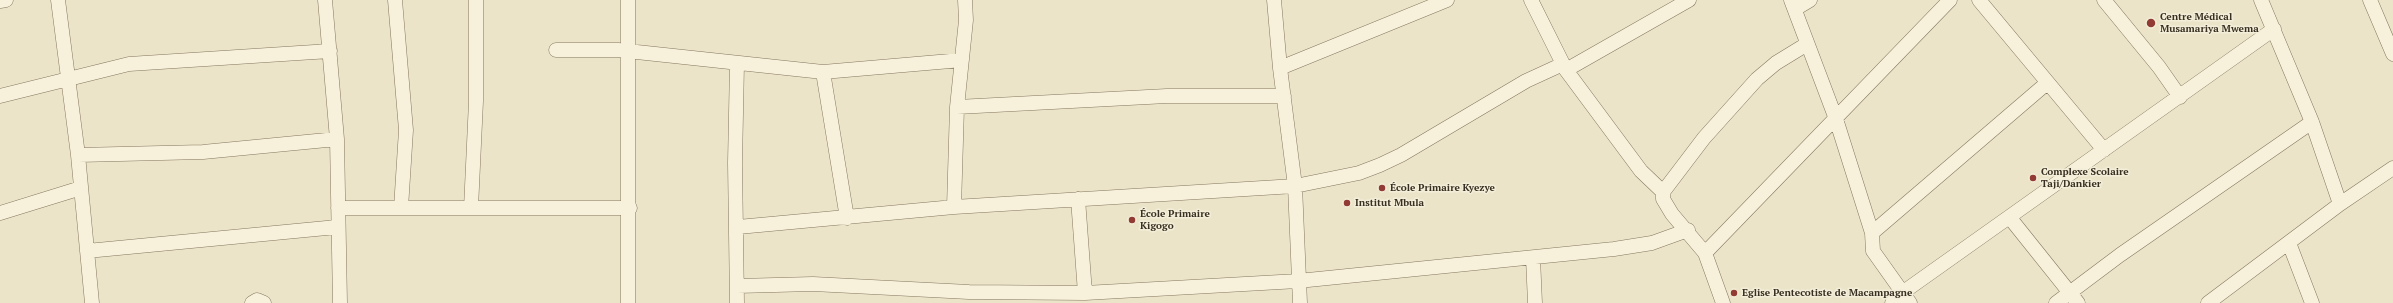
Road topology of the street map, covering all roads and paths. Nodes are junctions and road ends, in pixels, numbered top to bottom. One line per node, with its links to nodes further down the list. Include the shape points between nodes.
1 (6, 0): 17 (street)
2 (58, 0): 31 (street)
3 (325, 0): 23 (street)
4 (395, 0): 50 (street, via 406,130)
5 (476, 0): 51 (street, via 476,101)
6 (628, 0): 24 (street)
7 (965, 0): 26 (street)
8 (1274, 0): 29 (street)
9 (1447, 0): 29 (street)
10 (1531, 0): 28 (street)
11 (1810, 0): 19 (street)
12 (1950, 0): 37 (street)
13 (1979, 0): 32 (street)
14 (2104, 0): 35 (street)
15 (2261, 0): 20 (street)
16 (2370, 0): 25 (street)
17 (0, 1)
18 (1684, 1): 28 (street)
19 (1793, 5): 21 (street)
20 (2274, 29): 35 (street); 38 (street)
21 (1807, 44): 37 (street); 45 (street, via 1776,63 1757,79 1704,138)
22 (556, 50): 24 (street)
23 (330, 51): 31 (street, via 135,64 101,70); 39 (street)
24 (628, 52): 27 (street); 52 (street)
25 (2393, 54)
26 (962, 60): 30 (street); 36 (street)
27 (737, 64): 30 (street); 57 (street, via 735,163)
28 (1565, 67): 43 (street, via 1519,84 1380,165 1359,173); 45 (street, via 1642,171)
29 (1280, 68): 34 (street)
30 (823, 72): 54 (street)
31 (69, 81): 33 (street); 41 (street)
32 (2047, 83): 40 (street); 59 (street)
33 (0, 96)
34 (1284, 96): 36 (street, via 1166,96); 43 (street)
35 (2180, 97): 40 (street)
36 (957, 107): 48 (street)
37 (1836, 119): 59 (street); 62 (street)
38 (2312, 122): 47 (street); 68 (street, via 2126,251)
39 (337, 139): 41 (street, via 203,152); 49 (street)
40 (2104, 150): 55 (street)
41 (78, 155): 44 (street)
42 (2393, 168): 47 (street)
43 (1295, 186): 46 (street); 64 (street)
44 (81, 188): 53 (street); 61 (street)
45 (1662, 192): 58 (street, via 1662,199)
46 (1078, 199): 48 (street); 66 (street)
47 (2340, 204): 60 (street)
48 (954, 207): 54 (street)
49 (338, 208): 50 (street); 56 (street)
50 (401, 208): 51 (street)
51 (471, 208): 52 (street)
52 (630, 208): 74 (street)
53 (0, 213)
54 (847, 218): 57 (street)
55 (2010, 218): 68 (street); 69 (street)
56 (337, 227): 61 (street); 73 (street)
57 (738, 227): 65 (street)
58 (1688, 230): 62 (street); 63 (street, via 1652,243)
59 (1872, 233): 69 (street, via 1874,251)
60 (2289, 243): 80 (street); 81 (street)
61 (87, 251): 70 (street)
62 (1705, 253): 78 (street)
63 (1533, 258): 64 (street); 77 (street)
64 (1298, 281): 66 (street); 76 (street)
65 (737, 286): 67 (street, via 813,284); 75 (street)
66 (1085, 293): 67 (street)
67 (969, 298)
68 (2074, 298): 79 (street)
69 (1901, 300)
70 (92, 303)
71 (252, 303): 72 (street, via 257,300)
72 (264, 303)
73 (340, 303)
74 (628, 303)
75 (737, 303)
76 (1300, 303)
77 (1535, 303)
78 (1723, 303)
79 (2056, 303)
80 (2208, 303)
81 (2312, 303)

